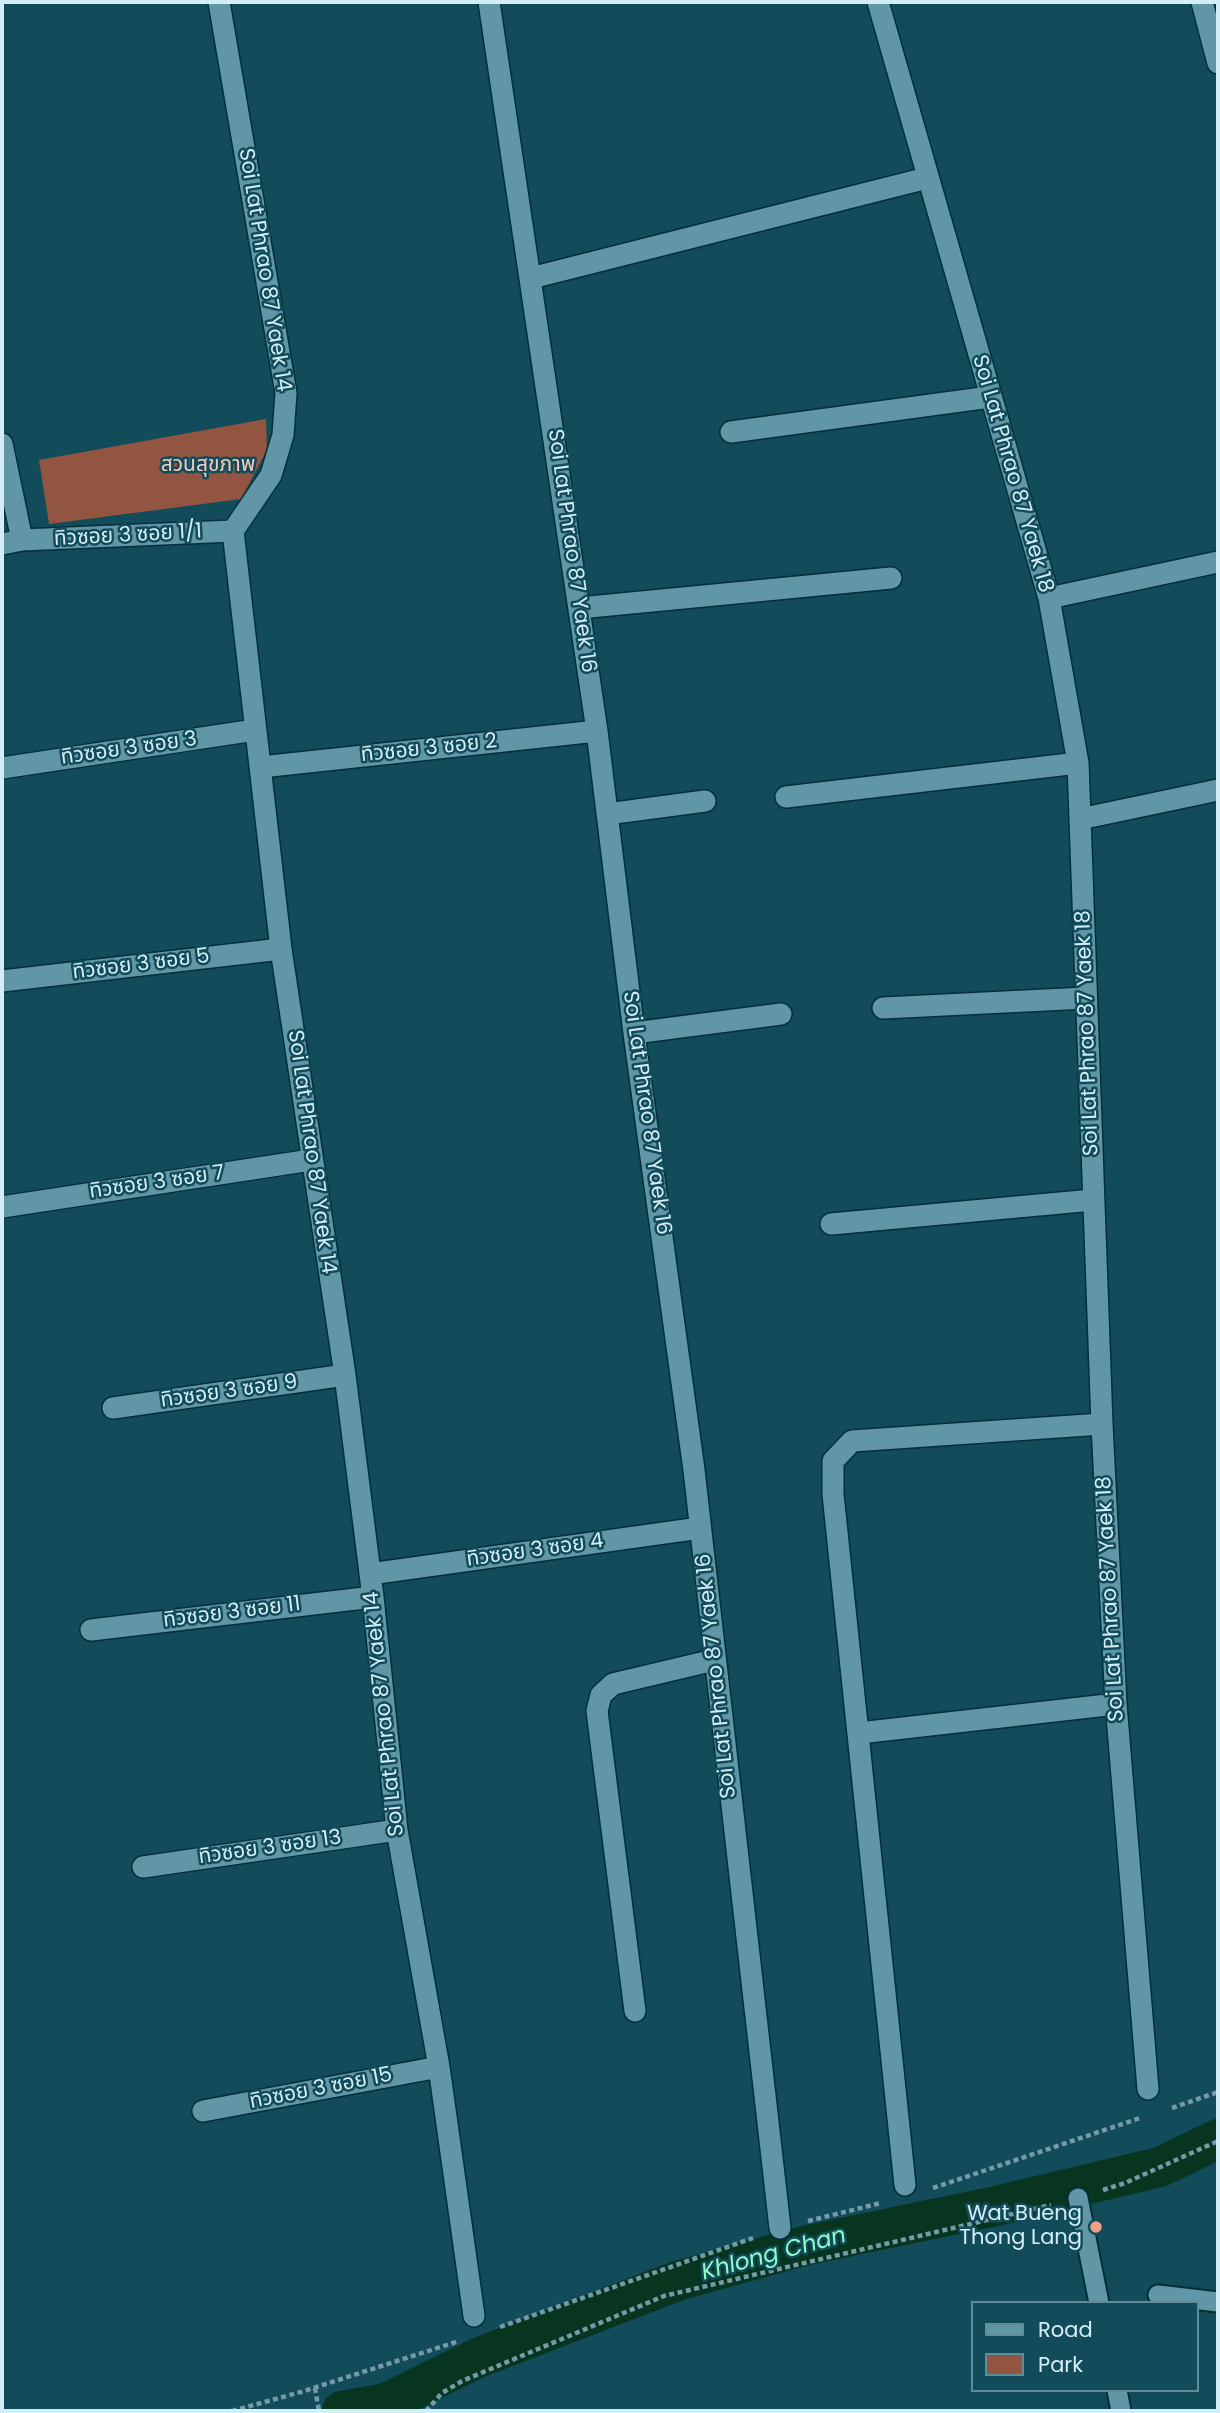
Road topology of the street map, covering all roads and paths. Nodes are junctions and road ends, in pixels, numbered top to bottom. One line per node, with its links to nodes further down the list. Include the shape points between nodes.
1 (219, 2): 11 (street, Soi Lat Phrao 87 Yaek 14, via 286,393 284,435 271,475)
2 (489, 2): 7 (street, Soi Lat Phrao 87 Yaek 16)
3 (878, 2): 6 (street, Soi Lat Phrao 87 Yaek 18)
4 (1202, 2): 5 (street)
5 (1218, 63)
6 (927, 178): 7 (street); 8 (street, Soi Lat Phrao 87 Yaek 18)
7 (531, 278): 16 (street, Soi Lat Phrao 87 Yaek 16)
8 (990, 397): 9 (street); 15 (street, Soi Lat Phrao 87 Yaek 18)
9 (731, 432)
10 (2, 444): 12 (street, ทิวซอย 3 ซอย 1/1)
11 (233, 531): 12 (street, ทิวซอย 3 ซอย 1/1); 17 (street, Soi Lat Phrao 87 Yaek 14)
12 (12, 542)
13 (1218, 562): 15 (street)
14 (891, 578): 16 (street)
15 (1049, 598): 19 (street, Soi Lat Phrao 87 Yaek 18)
16 (579, 608): 18 (street, Soi Lat Phrao 87 Yaek 16)
17 (255, 730): 20 (street, Soi Lat Phrao 87 Yaek 14); 21 (street, ทิวซอย 3 ซอย 3)
18 (597, 731): 20 (street, ทิวซอย 3 ซอย 2); 25 (street, Soi Lat Phrao 87 Yaek 16)
19 (1078, 763): 23 (street); 26 (street, Soi Lat Phrao 87 Yaek 18)
20 (261, 767): 27 (street, Soi Lat Phrao 87 Yaek 14)
21 (2, 768)
22 (1218, 790): 26 (street)
23 (786, 797)
24 (705, 801): 25 (street)
25 (607, 814): 32 (street, Soi Lat Phrao 87 Yaek 16)
26 (1080, 819): 29 (street, Soi Lat Phrao 87 Yaek 18)
27 (281, 949): 28 (street, ทิวซอย 3 ซอย 5); 33 (street, Soi Lat Phrao 87 Yaek 14)
28 (2, 981)
29 (1086, 998): 30 (street); 34 (street, Soi Lat Phrao 87 Yaek 18)
30 (883, 1008)
31 (781, 1014): 32 (street)
32 (634, 1033): 40 (street, Soi Lat Phrao 87 Yaek 16)
33 (311, 1160): 35 (street, ทิวซอย 3 ซอย 7); 37 (street, Soi Lat Phrao 87 Yaek 14)
34 (1093, 1200): 36 (street); 39 (street, Soi Lat Phrao 87 Yaek 18)
35 (2, 1206)
36 (831, 1224)
37 (345, 1375): 38 (street, ทิวซอย 3 ซอย 9); 41 (street, Soi Lat Phrao 87 Yaek 14)
38 (113, 1408)
39 (1102, 1424): 45 (street, Soi Lat Phrao 87 Yaek 18); 46 (street, via 852,1441 833,1461)
40 (700, 1528): 41 (street, ทิวซอย 3 ซอย 4); 44 (street, Soi Lat Phrao 87 Yaek 16)
41 (370, 1574): 42 (street, Soi Lat Phrao 87 Yaek 14)
42 (373, 1597): 43 (street, ทิวซอย 3 ซอย 11); 47 (street, Soi Lat Phrao 87 Yaek 14)
43 (91, 1630)
44 (714, 1660): 49 (street, via 612,1684 601,1695 597,1711); 61 (street, Soi Lat Phrao 87 Yaek 16)
45 (1116, 1704): 46 (street); 51 (street, Soi Lat Phrao 87 Yaek 18)
46 (859, 1733): 57 (street)
47 (397, 1829): 48 (street, ทิวซอย 3 ซอย 13); 50 (street, Soi Lat Phrao 87 Yaek 14)
48 (143, 1867)
49 (635, 2011)
50 (439, 2067): 54 (street, ทิวซอย 3 ซอย 15); 65 (street, Soi Lat Phrao 87 Yaek 14)
51 (1148, 2089)
52 (1218, 2092): 53 (path)
53 (1166, 2110)
54 (203, 2111)
55 (1152, 2114): 58 (path)
56 (1218, 2141): 59 (path, via 1125,2183)
57 (905, 2185)
58 (928, 2190)
59 (1078, 2198): 63 (lane); 70 (path, via 664,2296 462,2381 442,2393)
60 (888, 2201): 61 (path)
61 (780, 2228): 66 (path)
62 (1158, 2295): 64 (lane)
63 (1099, 2301)
64 (1218, 2302)
65 (474, 2316)
66 (492, 2330)
67 (467, 2338): 68 (path)
68 (315, 2389): 71 (path); 72 (path)
69 (1117, 2392): 73 (lane)
70 (429, 2410)
71 (232, 2411)
72 (319, 2411)
73 (1121, 2411)

